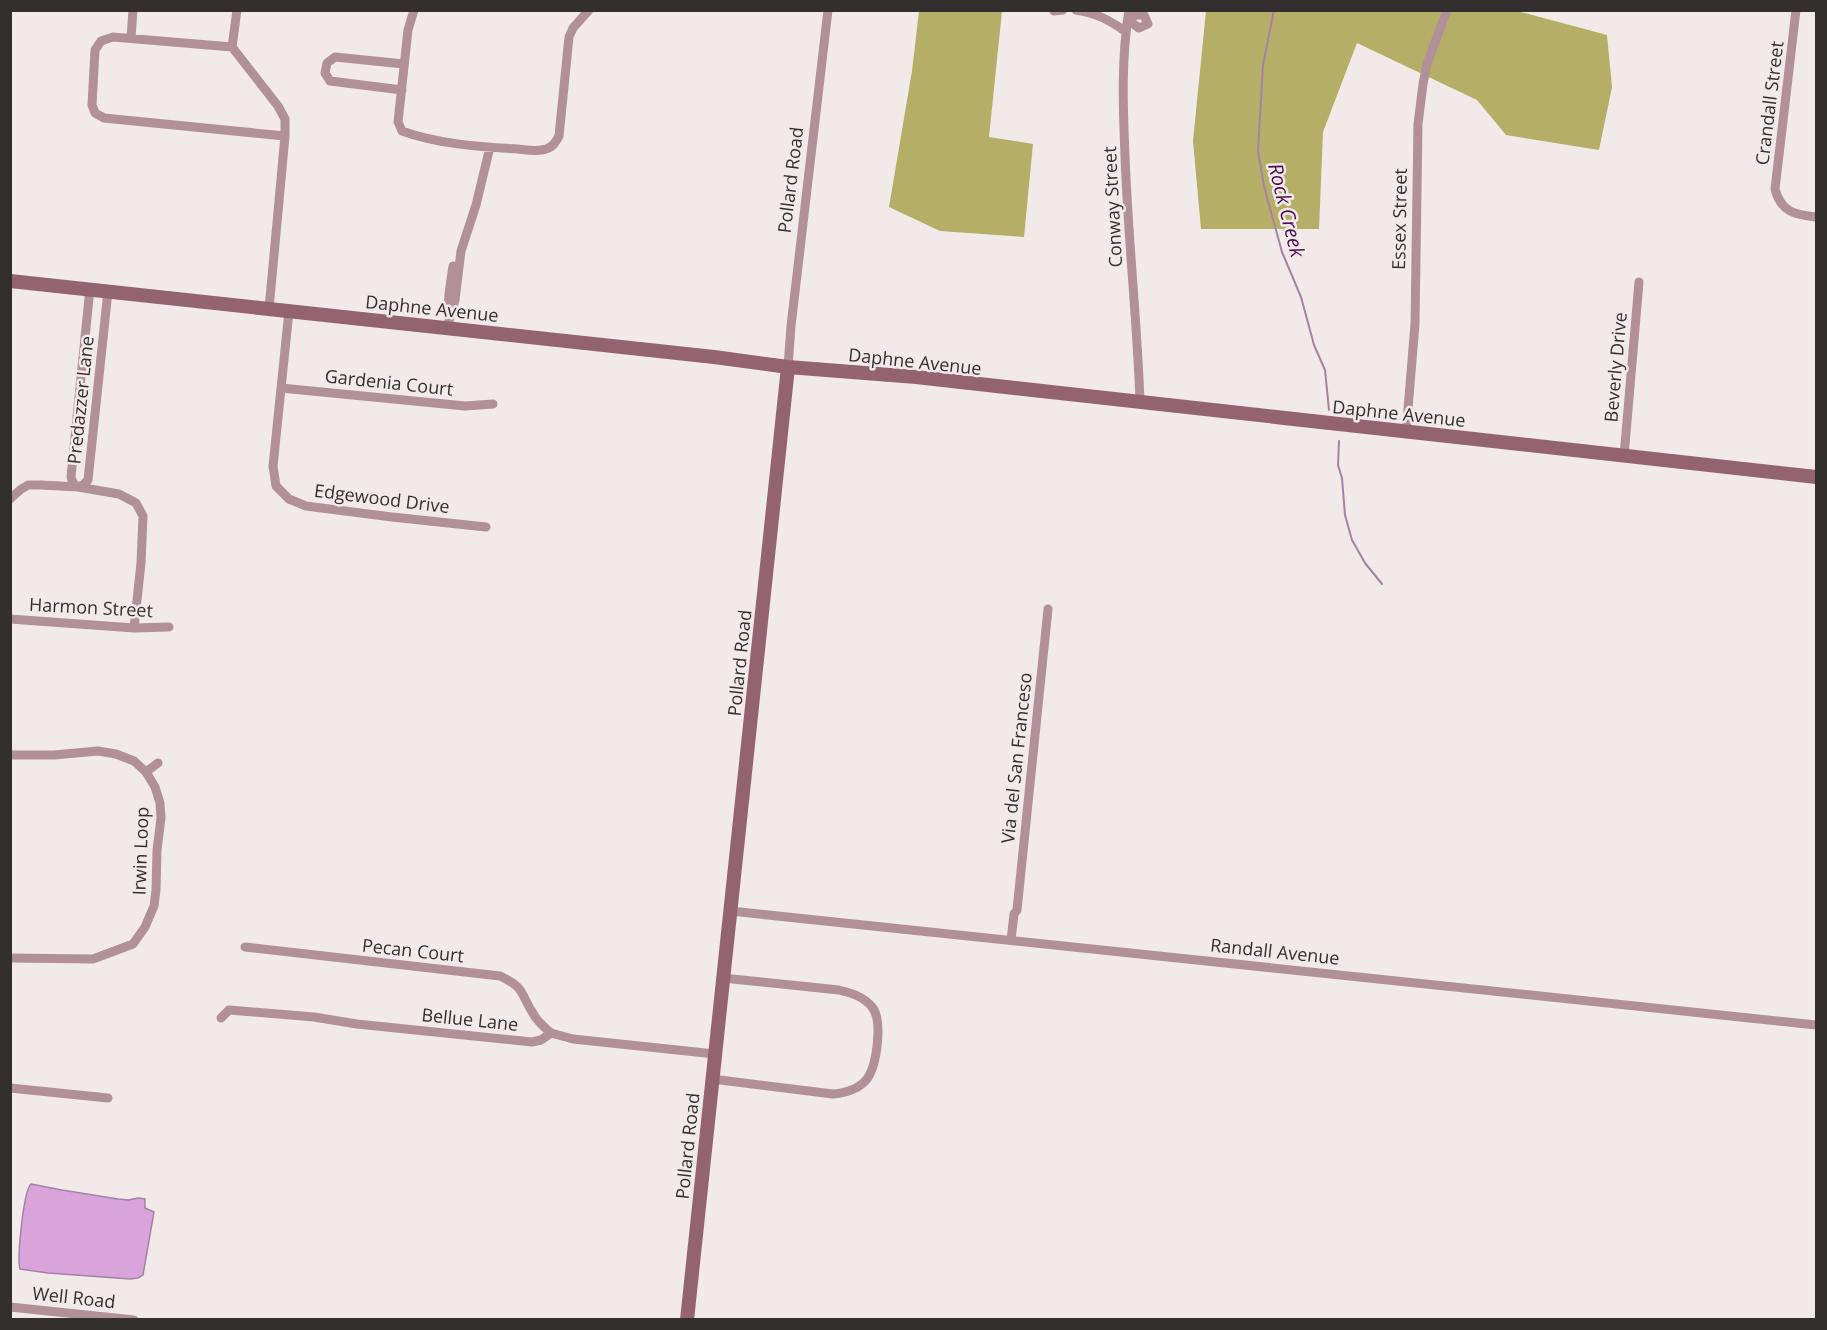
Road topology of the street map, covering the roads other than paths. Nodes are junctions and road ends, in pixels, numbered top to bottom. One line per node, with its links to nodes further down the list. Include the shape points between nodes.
1 (133, 10): 13 (street)
2 (237, 10): 14 (street)
3 (414, 10): 15 (street)
4 (588, 10): 18 (street, via 569,37 555,145 547,149)
5 (828, 10): 27 (street, Pollard Road)
6 (1063, 10): 10 (street)
7 (1076, 10): 12 (street, via 1105,18)
8 (1447, 10): 33 (street, Essex Street, via 1427,64 1418,123 1414,324)
9 (1796, 10): 19 (street, Crandall Street, via 1775,189 1784,207 1798,215)
10 (1054, 11)
11 (1128, 15): 12 (street, Conway Street)
12 (1125, 31): 31 (street, Conway Street, via 1124,137)
13 (131, 38): 14 (street); 17 (street, via 101,41 95,50 95,113 104,118)
14 (232, 48): 17 (street, via 278,106 285,119)
15 (404, 64): 16 (street); 16 (street, via 335,57 327,63 325,73 330,81)
16 (402, 90): 18 (street, via 398,122 402,131 417,137)
17 (285, 136): 24 (street)
18 (490, 147): 26 (street, via 461,251)
19 (1816, 217)
20 (10, 281): 22 (street, Daphne Avenue)
21 (1639, 282): 34 (street, Beverly Drive)
22 (90, 288): 23 (street, Daphne Avenue); 28 (street, Predazzer Lane)
23 (108, 291): 24 (street, Daphne Avenue); 29 (street, Predazzer Lane)
24 (268, 309): 25 (street, Daphne Avenue)
25 (289, 311): 26 (street, Daphne Avenue); 30 (street, Edgewood Drive)
26 (447, 328): 27 (street, Daphne Avenue)
27 (788, 367): 31 (street, Daphne Avenue); 46 (street, Pollard Road)
28 (83, 371): 29 (street); 36 (street, Predazzer Lane, via 71,477)
29 (100, 373): 36 (street, Predazzer Lane, via 87,480)
30 (281, 388): 32 (street, Gardenia Court, via 465,406); 38 (street, Edgewood Drive, via 273,466 276,486 289,499 306,506)
31 (1140, 401): 33 (street, Daphne Avenue)
32 (493, 404)
33 (1406, 433): 34 (street, Daphne Avenue)
34 (1624, 456): 35 (street, Daphne Avenue)
35 (1816, 477)
36 (78, 487): 37 (street, via 28,485); 42 (street, via 119,494 136,503 143,516)
37 (10, 499)
38 (486, 527)
39 (1048, 609): 47 (street, Via del San Franceso, via 1017,910 1020,915)
40 (10, 620): 42 (street, Harmon Street)
41 (169, 627): 42 (street, Harmon Street)
42 (134, 628)
43 (10, 754): 45 (street, via 98,751 134,761)
44 (158, 763): 45 (street)
45 (146, 771): 49 (street, Irwin Loop, via 155,787 161,818 154,906 134,944 93,959)
46 (730, 911): 47 (street, Randall Avenue); 50 (street, Pollard Road)
47 (1014, 940): 52 (street, Randall Avenue)
48 (245, 947): 53 (street, Pecan Court, via 500,976 516,983 534,1016)
49 (10, 958)
50 (723, 978): 54 (street, Pollard Road); 55 (street, via 855,994 872,1007 878,1020 877,1041 867,1079 842,1094)
51 (221, 1018): 53 (street, Bellue Lane, via 229,1010 255,1012 532,1042)
52 (1816, 1025)
53 (550, 1034): 54 (street, Bellue Lane)
54 (715, 1054): 55 (street, Pollard Road)
55 (712, 1079): 60 (street, Pollard Road)
56 (10, 1088): 57 (street)
57 (108, 1098)
58 (10, 1307): 59 (street, Well Road)
59 (134, 1320)
60 (687, 1320)

